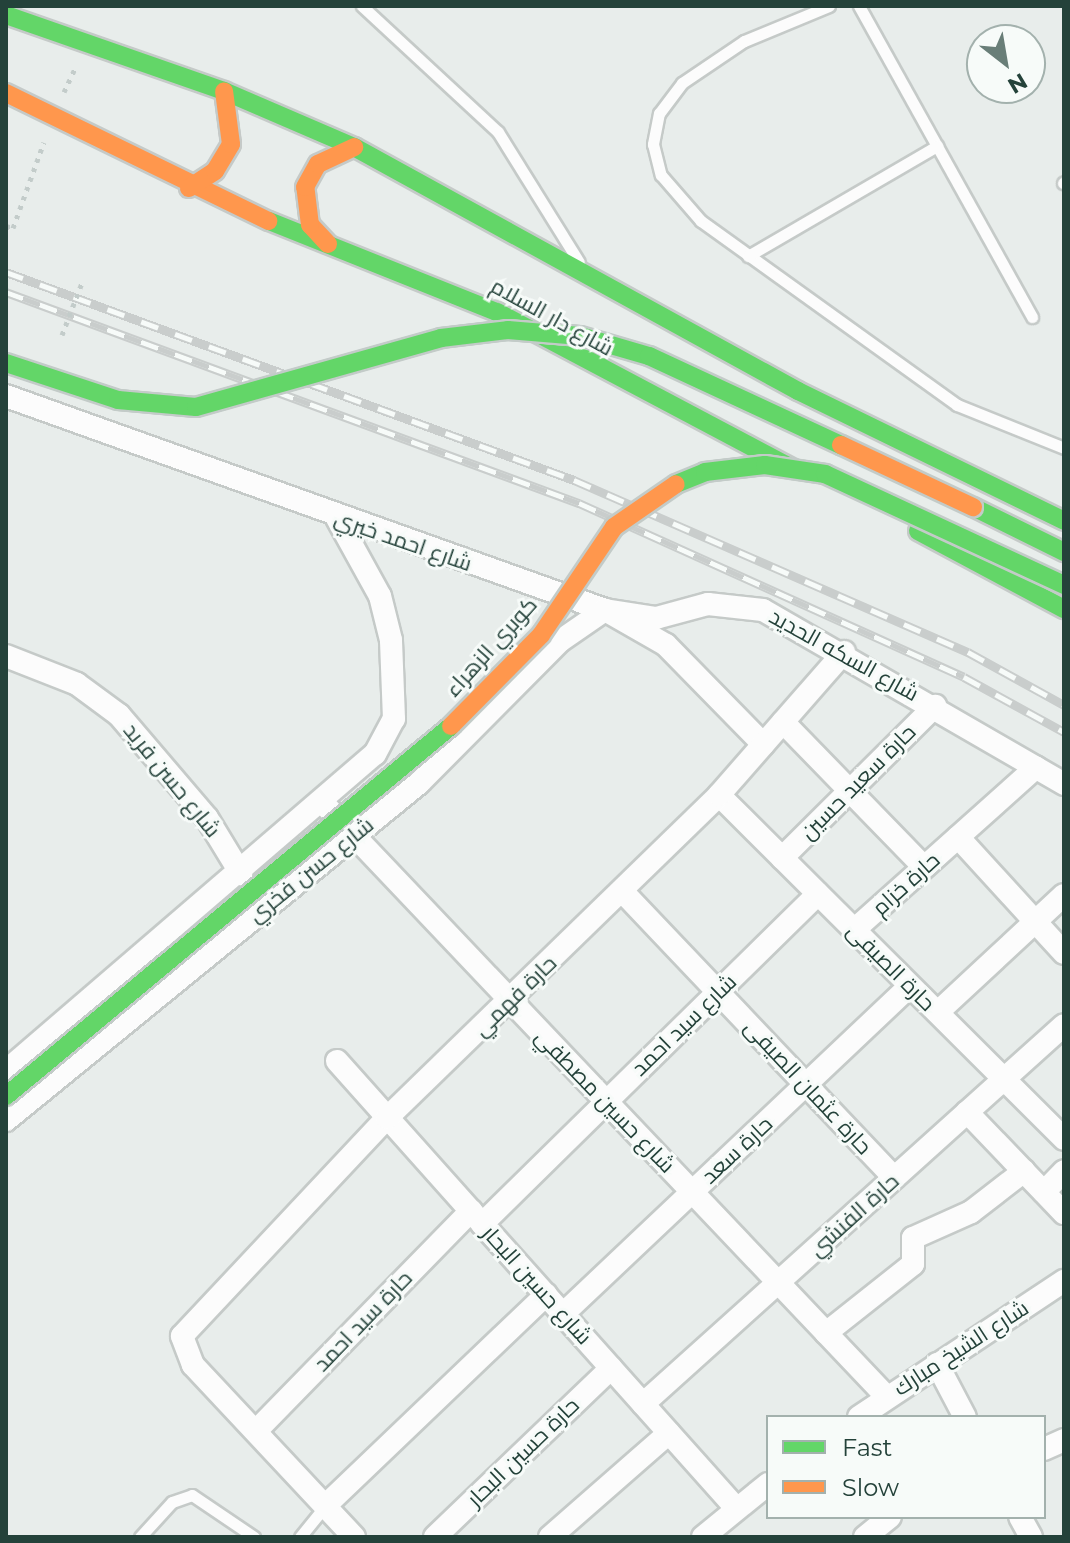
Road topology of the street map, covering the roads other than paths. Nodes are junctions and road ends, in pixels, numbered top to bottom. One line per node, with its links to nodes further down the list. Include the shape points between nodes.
1 (362, 6): 12 (lane, via 498,132 546,199)
2 (829, 6): 11 (lane, via 711,59 659,113 653,144 661,175 701,221)
3 (859, 6): 7 (lane)
4 (6, 15): 5 (main road)
5 (224, 91): 8 (main road); 9 (main road, via 233,117 231,144 215,171)
6 (6, 93): 9 (main road, شارع دار السلام)
7 (937, 146): 11 (lane); 13 (lane)
8 (354, 147): 10 (main road, via 329,155 305,187 310,225); 12 (main road)
9 (189, 188): 10 (main road, شارع دار السلام)
10 (328, 244): 21 (main road, شارع دار السلام, via 497,312 635,390)
11 (748, 256): 16 (lane, via 957,405)
12 (585, 274): 17 (main road, via 798,391)
13 (1032, 317)
14 (6, 363): 19 (main road, bridge, via 118,400 196,407 441,338 508,330 580,336 649,356)
15 (6, 396): 18 (street, شارع احمد خيري)
16 (1064, 448)
17 (1061, 512)
18 (337, 518): 22 (street, شارع احمد خيري); 32 (street, شارع حسن فخري, via 380,596 396,684 394,719 375,754)
19 (1064, 552)
20 (1064, 585): 53 (main road, كوبري الزهراء, bridge, via 825,474 765,465 705,472 672,486 614,527 541,635 419,758)
21 (1064, 609)
22 (605, 610): 23 (street, شارع السكه الحديد, via 656,618 736,603); 27 (street, شارع احمد خيري, via 666,645); 33 (street, شارع حسن فخري, via 560,641 461,746)
23 (844, 652): 25 (street, شارع السكه الحديد); 26 (street, حارة فهمي)
24 (6, 656): 37 (street, شارع حسن فريد, via 77,684 119,715 198,807)
25 (935, 706): 28 (street, شارع السكه الحديد); 30 (street, حارة سعيد حسين)
26 (783, 722): 27 (street, حارة فهمي); 30 (street)
27 (763, 744): 31 (street, حارة فهمي)
28 (1036, 767): 29 (street, شارع السكه الحديد); 34 (street, حارة خزام)
29 (1064, 784)
30 (850, 790): 35 (street, حارة سعيد حسين); 36 (street)
31 (719, 795): 35 (street, حارة الصيفى); 38 (street, حارة فهمي)
32 (324, 804): 33 (street, شارع حسين مصطفي); 37 (street, شارع حسن فخري)
33 (354, 836): 46 (street, شارع حسين مصطفي); 57 (street, شارع حسن فخري)
34 (958, 837): 36 (street, حارة خزام); 41 (street)
35 (782, 858): 39 (street, حارة الصيفى)
36 (924, 867): 42 (street, حارة خزام)
37 (241, 874): 50 (street, شارع حسن فخري)
38 (623, 892): 45 (street, حارة عثمان الصيفى); 46 (street, حارة فهمي)
39 (818, 894): 42 (street, حارة الصيفى); 45 (street, شارع سيد احمد)
40 (1064, 895): 41 (street)
41 (1036, 922): 43 (street); 47 (street)
42 (854, 930): 44 (street, حارة الصيفى)
43 (1064, 953)
44 (910, 986): 47 (street, حارة الصيفى); 52 (street, حارة سعد)
45 (718, 992): 52 (street, حارة عثمان الصيفى); 54 (street, شارع سيد احمد)
46 (510, 1001): 54 (street, شارع حسين مصطفي); 56 (street, حارة فهمي)
47 (938, 1012): 51 (street, حارة الصيفى)
48 (1064, 1025): 51 (street, حارة الفنشي)
49 (337, 1061): 56 (street, شارع حسين البحار)
50 (6, 1071)
51 (1004, 1079): 55 (street, حارة الفنشي); 58 (street, حارة الصيفى)
52 (805, 1085): 61 (street, حارة عثمان الصيفى); 62 (street, حارة سعد)
53 (6, 1096)
54 (606, 1101): 62 (street, شارع حسين مصطفي); 65 (street, شارع سيد احمد)
55 (967, 1112): 59 (street); 61 (street, حارة الفنشي)
56 (387, 1118): 65 (street, شارع حسين البحار); 77 (street, حارة فهمي, via 182,1336 193,1365)
57 (6, 1120)
58 (1064, 1139)
59 (1024, 1171): 63 (street); 70 (street, via 971,1212 913,1238 913,1264)
60 (1064, 1171): 63 (street)
61 (894, 1178): 67 (street, حارة الفنشي)
62 (692, 1192): 67 (street, شارع حسين مصطفي); 69 (street, حارة سعد)
63 (1044, 1192): 64 (street)
64 (1064, 1213)
65 (477, 1217): 68 (street, شارع حسين البحار); 77 (street, حارة سيد احمد)
66 (1064, 1281): 71 (street, شارع الشيخ مبارك)
67 (778, 1283): 70 (street, شارع حسين مصطفي); 74 (street, حارة الفنشي)
68 (546, 1295): 69 (street, شارع حسين البحار); 80 (street)
69 (563, 1314): 72 (street, شارع حسين البحار)
70 (826, 1333): 73 (street, شارع حسين مصطفي)
71 (937, 1364): 73 (street, شارع الشيخ مبارك); 76 (street)
72 (611, 1368): 74 (street, شارع حسين البحار); 87 (street, حارة حسين البحار)
73 (887, 1397): 75 (street, شارع الشيخ مبارك)
74 (643, 1404): 78 (street, شارع حسين البحار)
75 (862, 1415)
76 (964, 1415)
77 (256, 1431): 80 (street)
78 (669, 1433): 81 (street, شارع حسين البحار); 88 (street)
79 (766, 1486): 81 (street)
80 (325, 1506): 85 (lane); 86 (street)
81 (736, 1508): 89 (street)
82 (1021, 1519): 90 (street)
83 (140, 1537): 84 (lane, via 172,1502 192,1495)
84 (254, 1537)
85 (300, 1537)
86 (354, 1537)
87 (435, 1537)
88 (550, 1537)
89 (703, 1537)
90 (1031, 1537)

